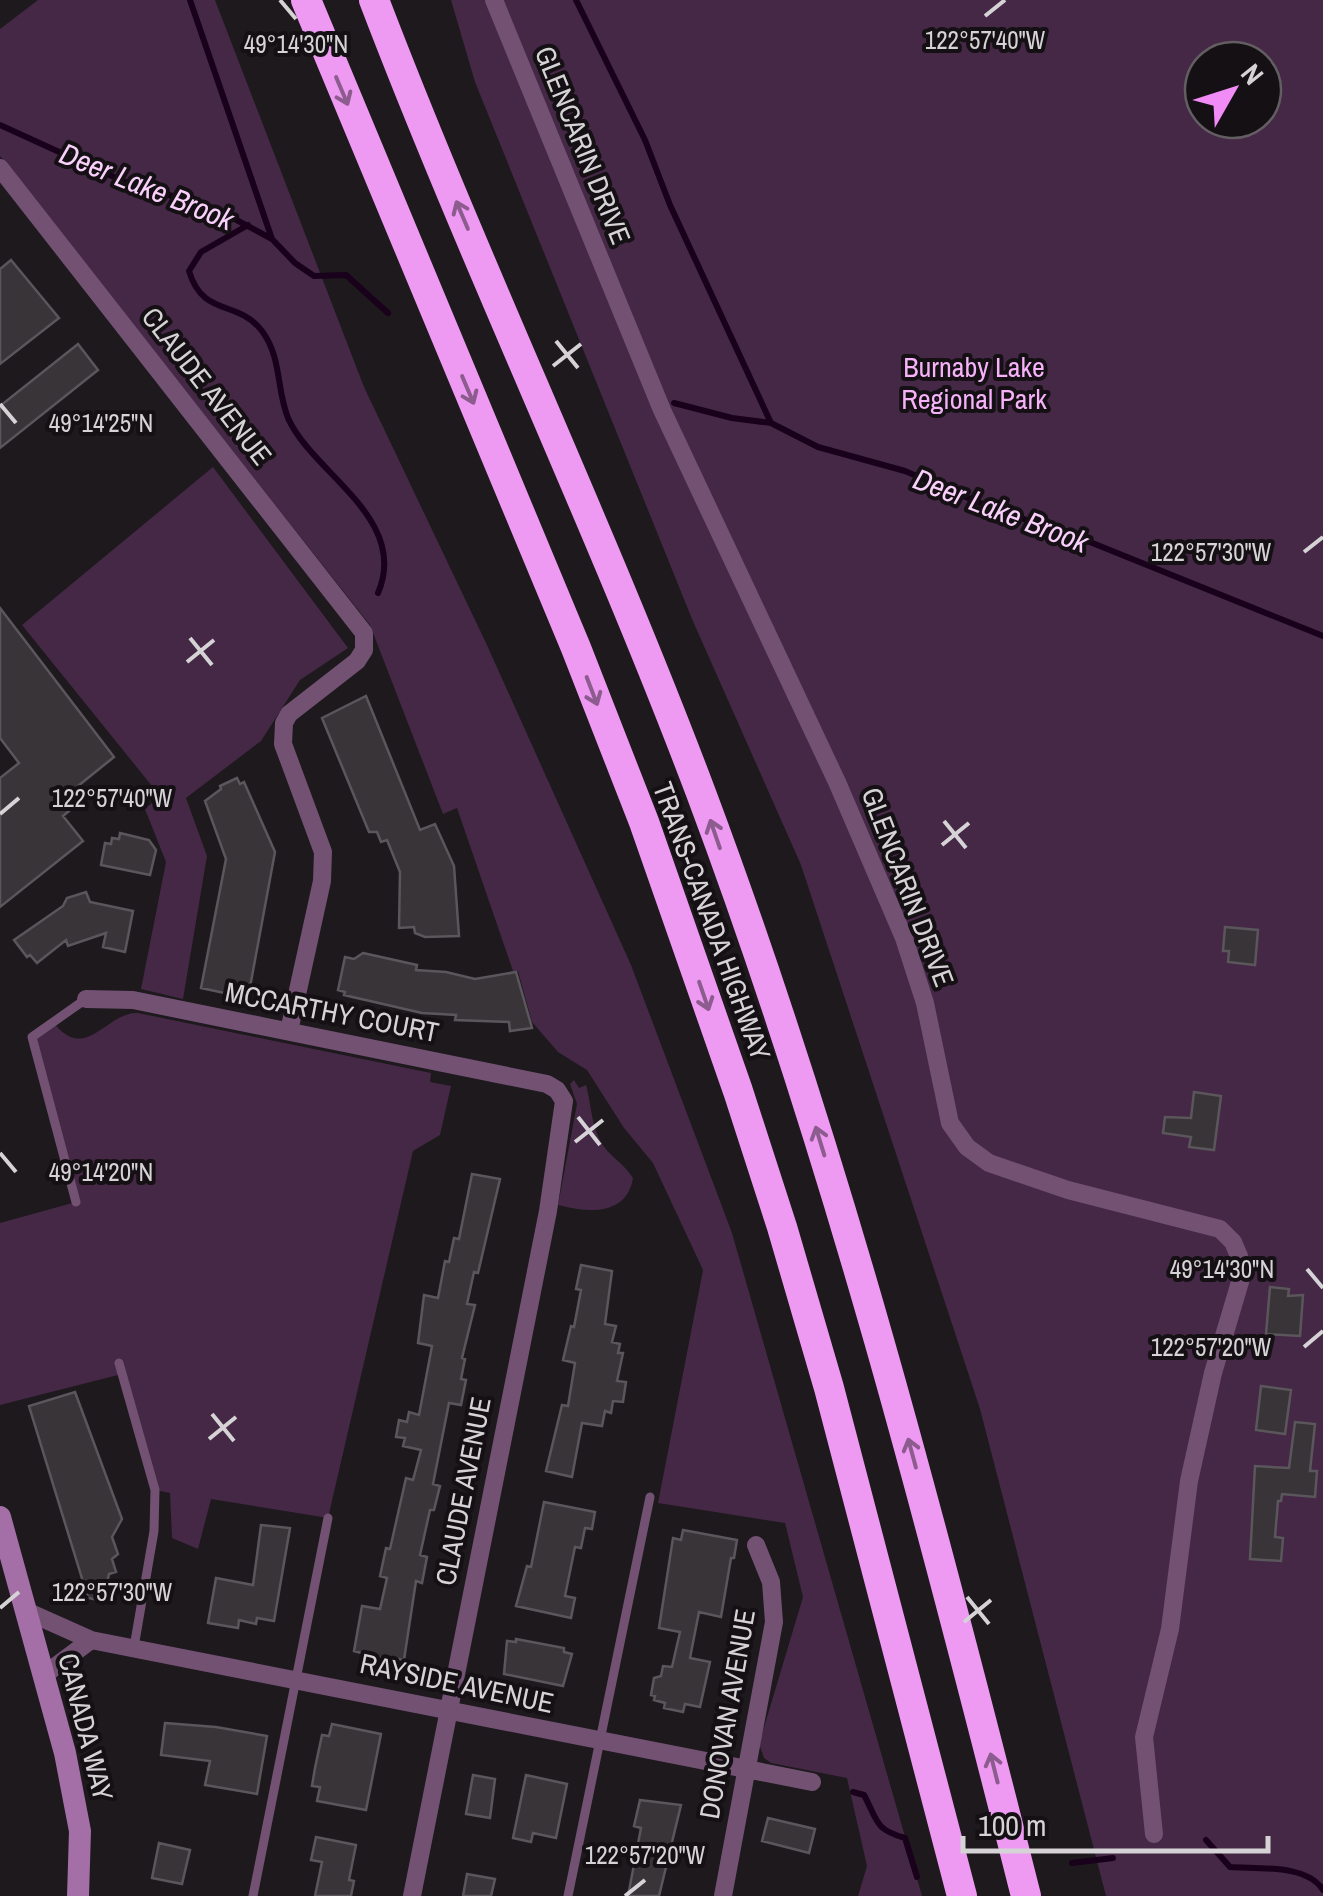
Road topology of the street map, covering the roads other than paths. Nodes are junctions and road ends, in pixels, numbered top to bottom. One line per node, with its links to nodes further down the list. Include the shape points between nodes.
1 (306, 0): 31 (highway, TRANS-CANADA HIGHWAY, one-way to 31, via 576,648 738,1091 829,1388)
2 (374, 0): 5 (highway, TRANS-CANADA HIGHWAY)
3 (383, 0): 5 (highway)
4 (494, 0): 25 (street, GLENCARIN DRIVE, via 662,410 904,938 950,1122 988,1163 1220,1229 1239,1256 1240,1282 1189,1480 1170,1629 1144,1737)
5 (392, 47): 32 (highway, TRANS-CANADA HIGHWAY, one-way to 5, via 881,1342 745,918 638,636)
6 (0, 168): 8 (street, CLAUDE AVENUE, via 365,640 356,661 284,723 282,744 322,852 322,881)
7 (86, 999): 8 (street, MCCARTHY COURT, via 133,1000); 10 (lane, via 32,1037)
8 (289, 1032): 9 (street, MCCARTHY COURT, via 547,1084)
9 (562, 1097): 21 (street, CLAUDE AVENUE, via 548,1211)
10 (76, 1202)
11 (119, 1363): 18 (lane, via 155,1490)
12 (650, 1498): 22 (lane)
13 (0, 1517): 16 (main road, CANADA WAY)
14 (328, 1518): 20 (lane)
15 (756, 1545): 23 (street, DONOVAN AVENUE, via 772,1582 774,1622)
16 (26, 1611): 17 (street, RAYSIDE AVENUE); 19 (main road, CANADA WAY)
17 (90, 1640): 18 (street, RAYSIDE AVENUE); 19 (street)
18 (134, 1647): 20 (street, RAYSIDE AVENUE)
19 (44, 1675): 26 (main road, CANADA WAY, via 80,1831)
20 (295, 1678): 21 (street, RAYSIDE AVENUE); 27 (lane)
21 (448, 1709): 22 (street, RAYSIDE AVENUE); 28 (street, CLAUDE AVENUE)
22 (601, 1742): 23 (street, RAYSIDE AVENUE); 29 (lane)
23 (746, 1768): 24 (street, RAYSIDE AVENUE); 30 (street, DONOVAN AVENUE)
24 (812, 1782)
25 (1154, 1834)
26 (78, 1896)
27 (253, 1896)
28 (412, 1896)
29 (568, 1896)
30 (723, 1896)
31 (962, 1896)
32 (1026, 1896)

